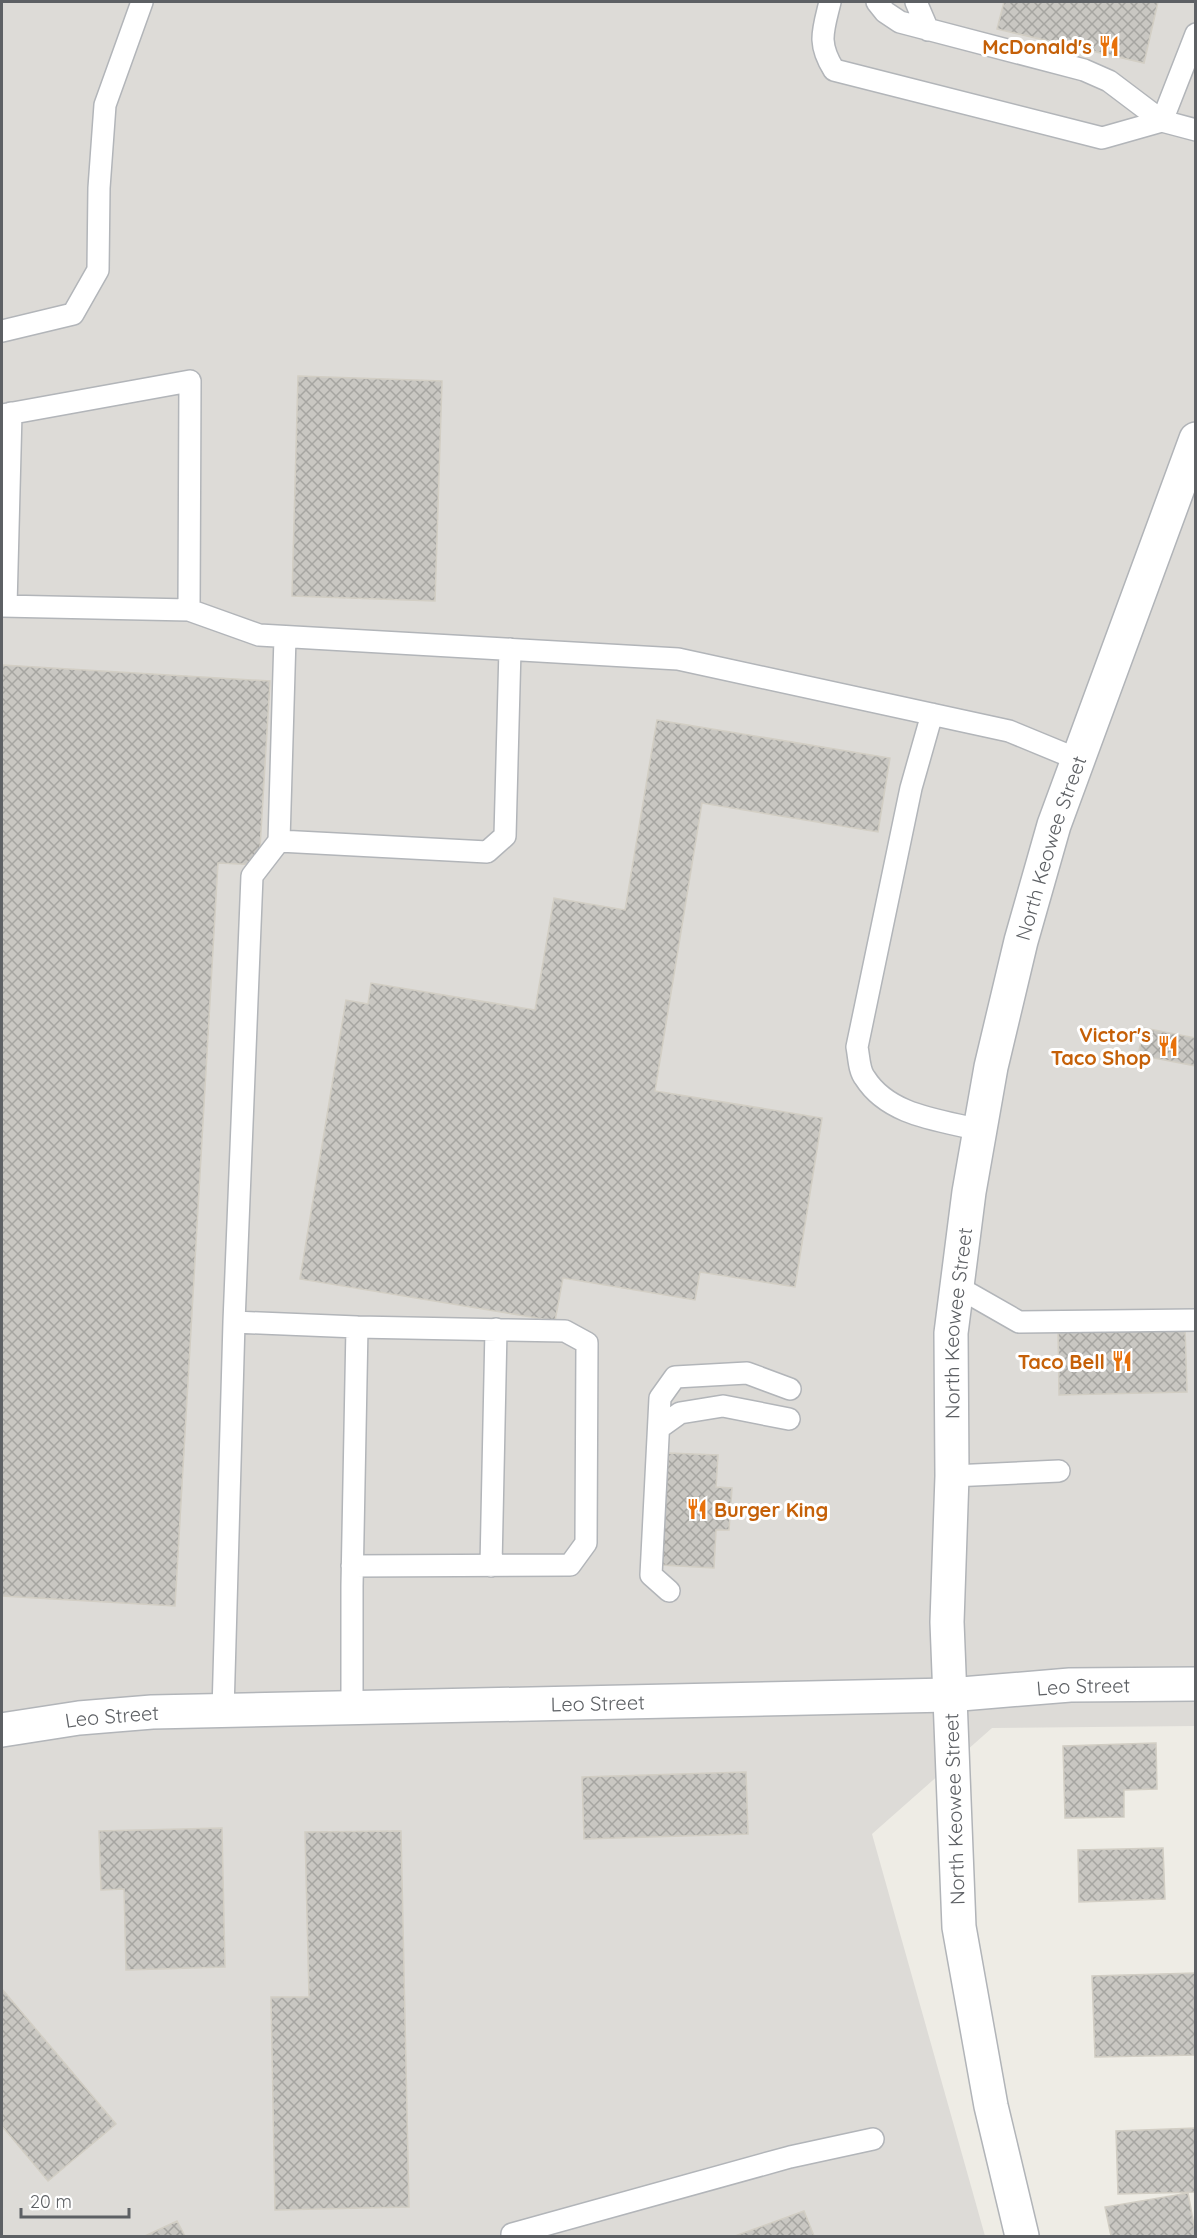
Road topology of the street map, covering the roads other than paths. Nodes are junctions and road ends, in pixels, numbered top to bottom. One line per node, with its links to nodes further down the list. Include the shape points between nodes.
1 (142, 2): 9 (lane, via 105,105 98,270 73,314)
2 (830, 2): 7 (lane, via 823,53 834,70 1102,138)
3 (877, 2): 5 (lane, via 900,22)
4 (916, 2): 5 (lane)
5 (928, 30): 7 (lane, via 1084,70 1108,81)
6 (1196, 34): 7 (lane)
7 (1162, 122): 8 (lane)
8 (1196, 130)
9 (2, 331)
10 (6, 414): 12 (lane); 13 (lane, via 190,381)
11 (1196, 439): 17 (main road, North Keowee Street)
12 (4, 606): 13 (lane)
13 (189, 610): 14 (lane, via 259,635)
14 (285, 637): 15 (lane); 18 (lane)
15 (510, 650): 16 (lane, via 678,659); 18 (lane, via 505,836 487,852)
16 (932, 714): 17 (lane, via 1009,730); 19 (lane, via 911,788 857,1047 863,1077 886,1101 912,1113)
17 (1077, 759): 19 (main road, North Keowee Street, via 1021,941)
18 (279, 841): 22 (lane, via 252,876)
19 (980, 1130): 20 (main road, North Keowee Street)
20 (956, 1286): 21 (lane, via 1019,1322); 29 (main road, North Keowee Street, via 951,1333)
21 (1196, 1320)
22 (234, 1322): 23 (lane); 36 (lane)
23 (357, 1327): 24 (lane); 30 (lane)
24 (496, 1329): 31 (lane); 31 (lane, via 565,1331 587,1343 586,1543 570,1565)
25 (790, 1389): 27 (lane, via 747,1373 675,1377 660,1398)
26 (789, 1419): 27 (lane, via 723,1406 680,1413)
27 (659, 1428): 32 (lane, via 651,1575)
28 (1059, 1471): 29 (lane)
29 (952, 1476): 34 (main road, North Keowee Street)
30 (352, 1566): 31 (lane); 35 (lane)
31 (491, 1566)
32 (669, 1591)
33 (1196, 1684): 34 (main road, Leo Street, via 1070,1685)
34 (949, 1695): 35 (main road, Leo Street); 40 (main road, North Keowee Street, via 959,1927 991,2106)
35 (352, 1708): 36 (main road, Leo Street)
36 (223, 1711): 37 (main road, Leo Street, via 79,1718)
37 (2, 1730)
38 (873, 2139): 39 (lane, via 790,2157)
39 (512, 2234)
40 (1022, 2236)

